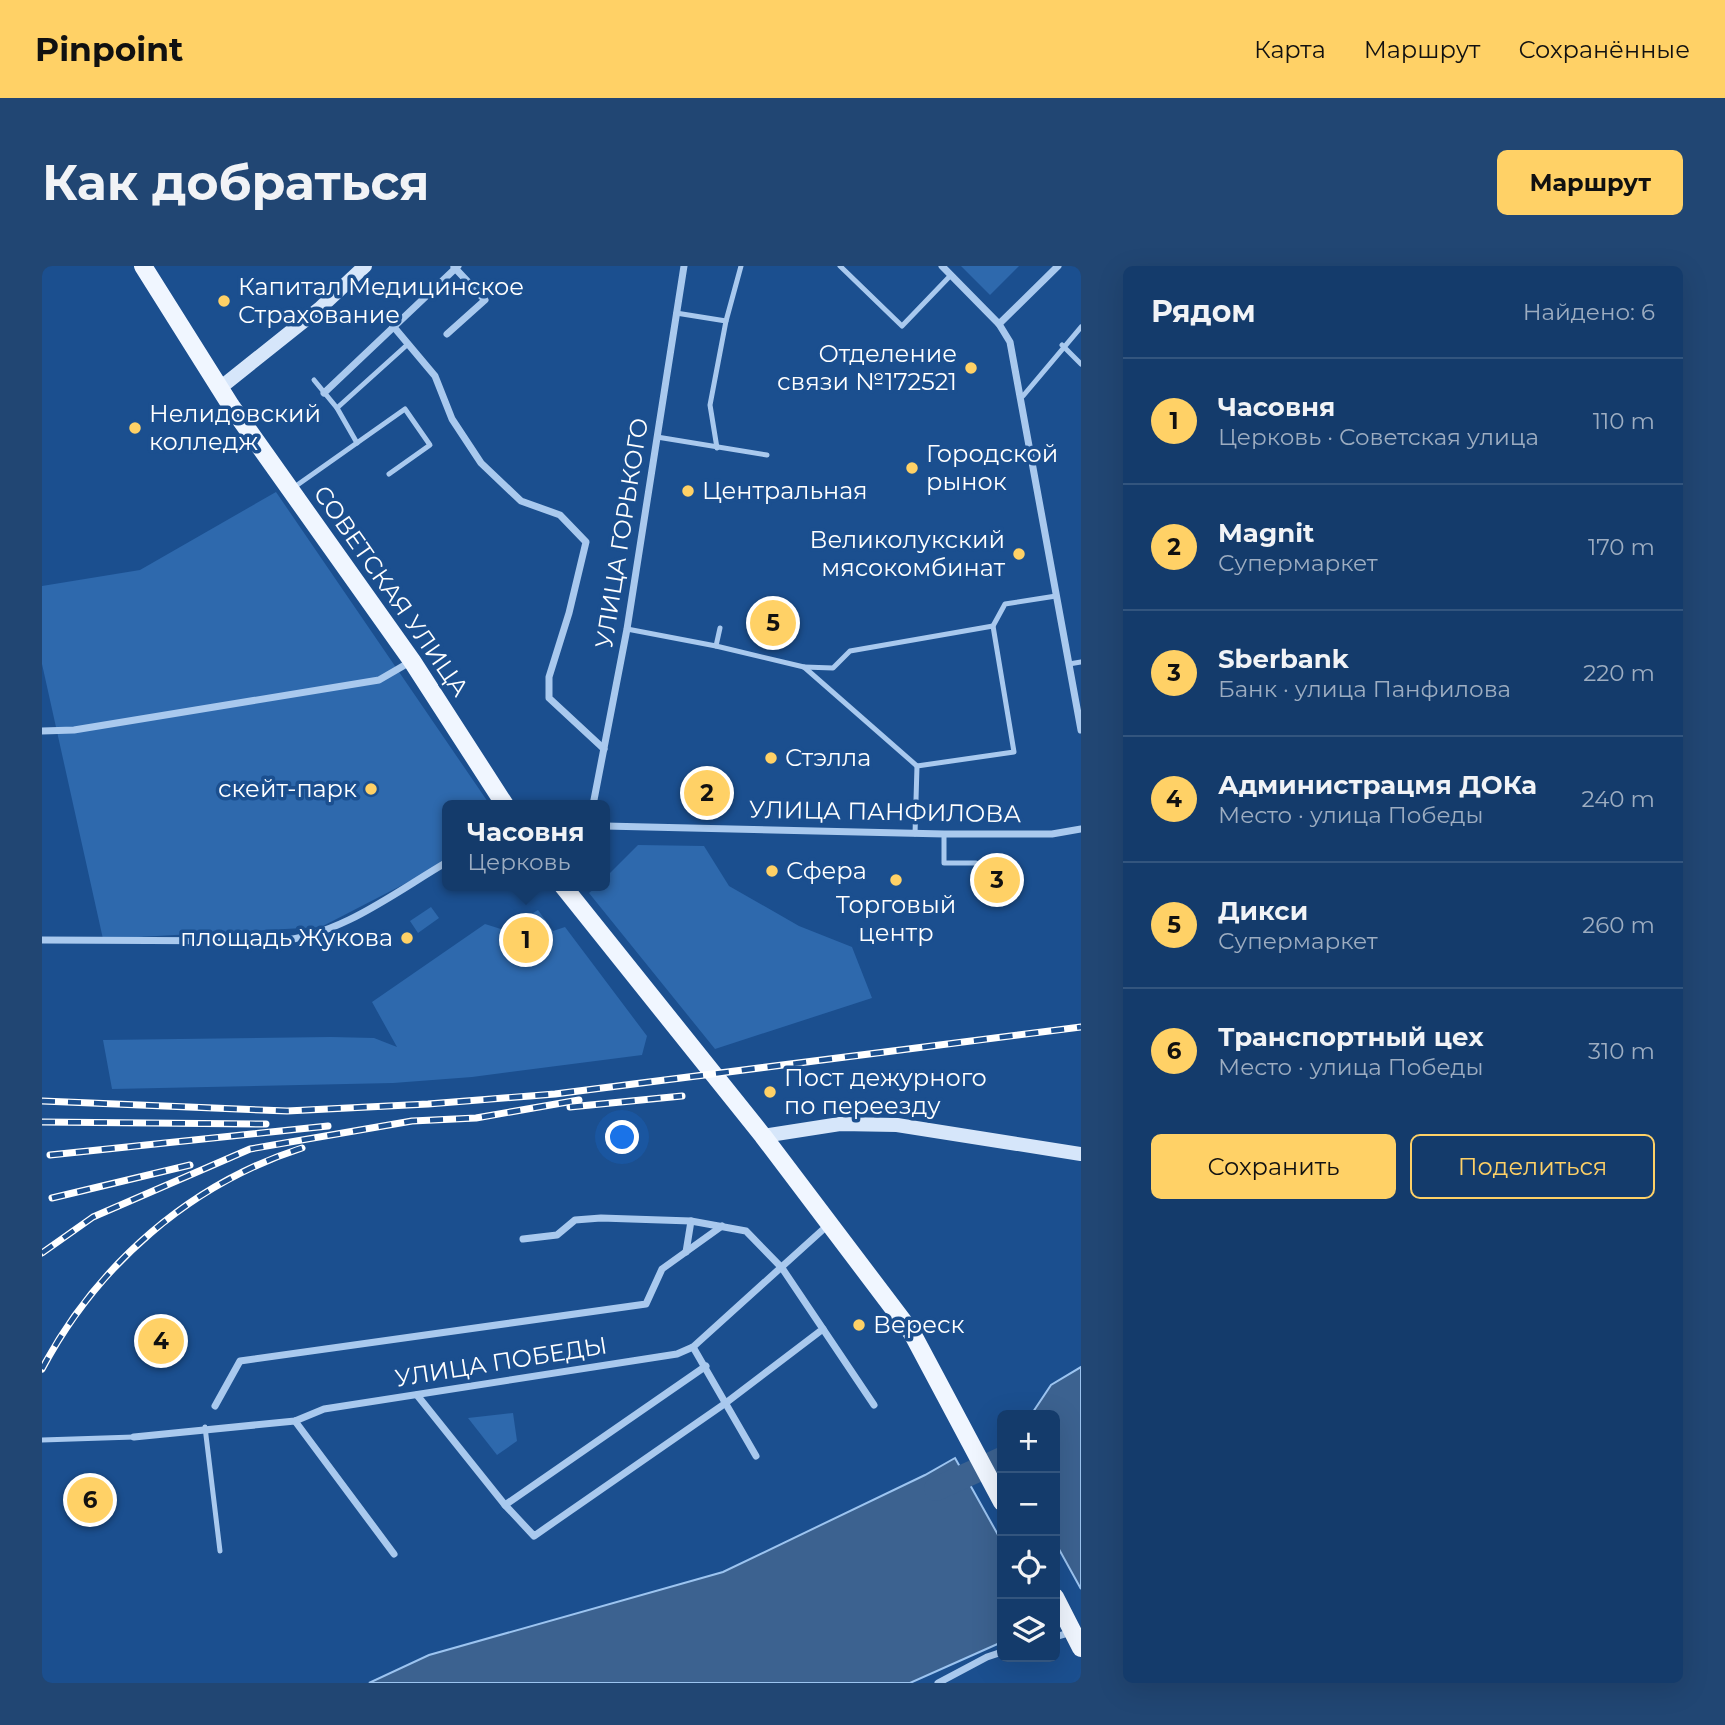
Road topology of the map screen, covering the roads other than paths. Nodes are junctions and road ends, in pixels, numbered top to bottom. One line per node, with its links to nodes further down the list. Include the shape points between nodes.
1 (143, 266): 20 (main road, СОВЕТСКАЯ УЛИЦА)
2 (365, 266): 20 (main road, via 320,309)
3 (684, 266): 10 (street, УЛИЦА ГОРЬКОГО)
4 (741, 266): 11 (lane)
5 (840, 266): 9 (lane, via 902,326)
6 (942, 266): 9 (street)
7 (1058, 266): 12 (street)
8 (455, 267): 13 (street); 15 (street, via 485,300)
9 (951, 275): 12 (street)
10 (676, 313): 11 (lane); 24 (street, УЛИЦА ГОРЬКОГО)
11 (726, 321): 26 (lane, via 710,405)
12 (999, 324): 22 (street, via 1010,342)
13 (393, 326): 16 (street); 21 (street)
14 (1081, 327): 17 (lane)
15 (447, 334)
16 (408, 344): 23 (lane); 41 (street, via 435,376 452,419 481,463 521,501 560,515 586,542 549,677 549,698)
17 (1062, 345): 18 (lane); 22 (lane)
18 (1081, 364)
19 (314, 380): 21 (lane)
20 (220, 388): 29 (main road, СОВЕТСКАЯ УЛИЦА)
21 (324, 393): 23 (lane)
22 (1023, 396): 30 (street)
23 (337, 408): 25 (lane)
24 (657, 437): 26 (lane); 33 (street, УЛИЦА ГОРЬКОГО)
25 (357, 443): 28 (lane, via 405,409 430,445); 29 (lane)
26 (717, 448): 27 (lane)
27 (767, 455)
28 (389, 474)
29 (290, 489): 35 (main road, СОВЕТСКАЯ УЛИЦА)
30 (1056, 596): 31 (lane, via 1005,604); 37 (street)
31 (993, 626): 38 (lane, via 850,652 833,668); 42 (lane, via 1014,752)
32 (720, 628): 34 (lane)
33 (627, 629): 34 (lane); 41 (street, УЛИЦА ГОРЬКОГО)
34 (716, 646): 38 (lane)
35 (412, 661): 40 (street, via 379,680 74,730); 43 (main road, СОВЕТСКАЯ УЛИЦА)
36 (1081, 662): 37 (lane)
37 (1069, 664): 39 (street)
38 (804, 667): 42 (lane)
39 (1081, 730)
40 (42, 731)
41 (604, 748): 44 (street, УЛИЦА ГОРЬКОГО)
42 (917, 766): 47 (lane)
43 (502, 800)
44 (594, 800)
45 (610, 826): 47 (street, УЛИЦА ПАНФИЛОВА)
46 (1081, 829): 48 (street, УЛИЦА ПАНФИЛОВА, via 1052,834)
47 (915, 834): 48 (street, УЛИЦА ПАНФИЛОВА)
48 (944, 834): 49 (lane, via 944,863)
49 (976, 863)
50 (442, 865): 52 (street, via 334,928 308,938)
51 (567, 891): 53 (main road)
52 (42, 940)
53 (763, 1136): 54 (main road, via 840,1124 897,1125); 56 (main road)
54 (1081, 1154)
55 (691, 1221): 57 (street); 58 (street, via 575,1220 558,1236); 59 (street)
56 (828, 1224): 60 (street, УЛИЦА ПОБЕДЫ); 73 (main road, via 912,1333)
57 (722, 1226): 59 (street); 60 (street, via 746,1231)
58 (523, 1239)
59 (686, 1252): 67 (street, via 662,1269 646,1304 240,1361)
60 (782, 1268): 61 (street); 62 (street, УЛИЦА ПОБЕДЫ)
61 (823, 1329): 65 (street); 66 (street)
62 (693, 1347): 63 (street); 64 (street, УЛИЦА ПОБЕДЫ, via 677,1354)
63 (706, 1366): 65 (street); 74 (street)
64 (416, 1395): 68 (street, УЛИЦА ПОБЕДЫ, via 324,1409); 74 (street)
65 (727, 1402): 72 (street); 74 (street, via 534,1536)
66 (874, 1405)
67 (215, 1406)
68 (295, 1420): 69 (street, УЛИЦА ПОБЕДЫ); 76 (street)
69 (205, 1427): 70 (street, УЛИЦА ПОБЕДЫ); 75 (lane)
70 (134, 1437): 71 (lane)
71 (42, 1440)
72 (756, 1456)
73 (997, 1493)
74 (505, 1505)
75 (220, 1551)
76 (394, 1554)
77 (1060, 1607): 78 (main road)
78 (1077, 1640)
79 (997, 1654): 80 (street)
80 (938, 1683)

